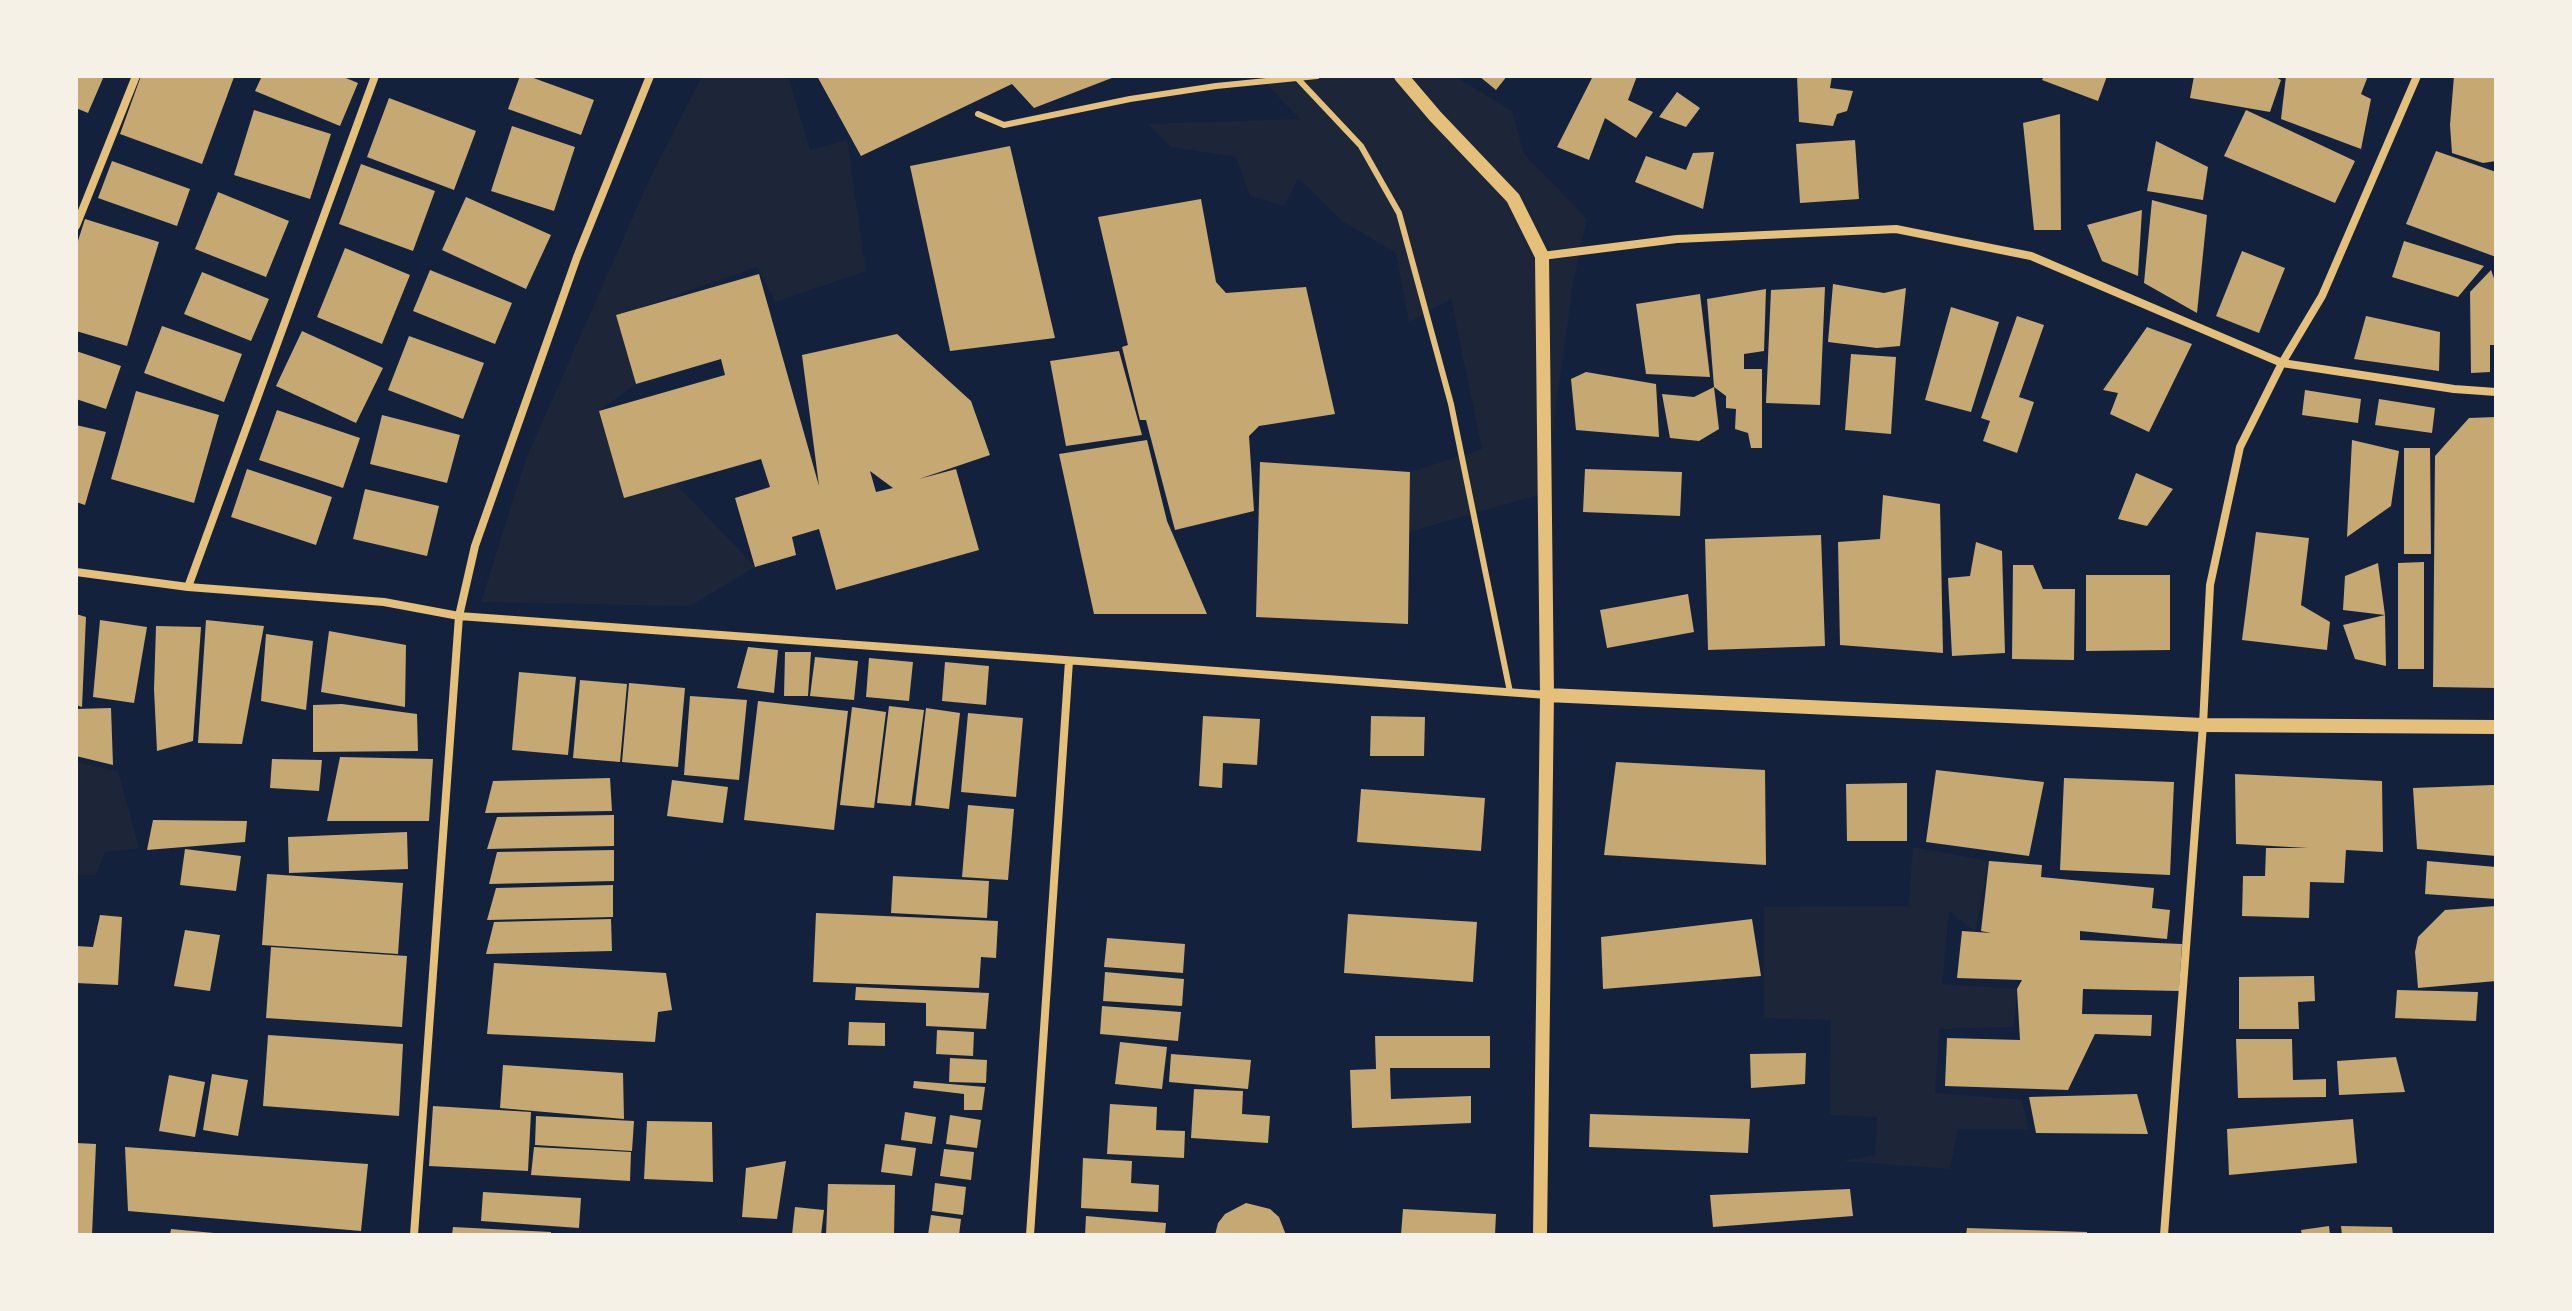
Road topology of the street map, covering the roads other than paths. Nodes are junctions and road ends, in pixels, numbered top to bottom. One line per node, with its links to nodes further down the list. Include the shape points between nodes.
1 (136, 76): 9 (street)
2 (375, 76): 14 (street)
3 (650, 76): 15 (street, via 577,257 480,531)
4 (1317, 76): 7 (lane)
5 (1401, 76): 10 (street, via 1513,198)
6 (2417, 76): 11 (street, via 2322,296)
7 (1298, 79): 8 (lane, via 1130,99 1004,125); 17 (lane, via 1361,146 1399,213 1451,404)
8 (978, 114)
9 (76, 226)
10 (1542, 256): 11 (street, via 1677,239 1896,229 2031,256); 18 (street)
11 (2282, 363): 12 (street); 19 (street, via 2240,447 2210,585)
12 (2496, 392)
13 (76, 572): 14 (street)
14 (188, 587): 15 (street, via 384,602)
15 (459, 616): 16 (street); 21 (street)
16 (1069, 661): 17 (street); 22 (street)
17 (1510, 692): 18 (street)
18 (1547, 695): 19 (street); 23 (street)
19 (2203, 725): 20 (street); 24 (street)
20 (2496, 727)
21 (414, 1235)
22 (1030, 1235)
23 (1540, 1235)
24 (2164, 1235)

